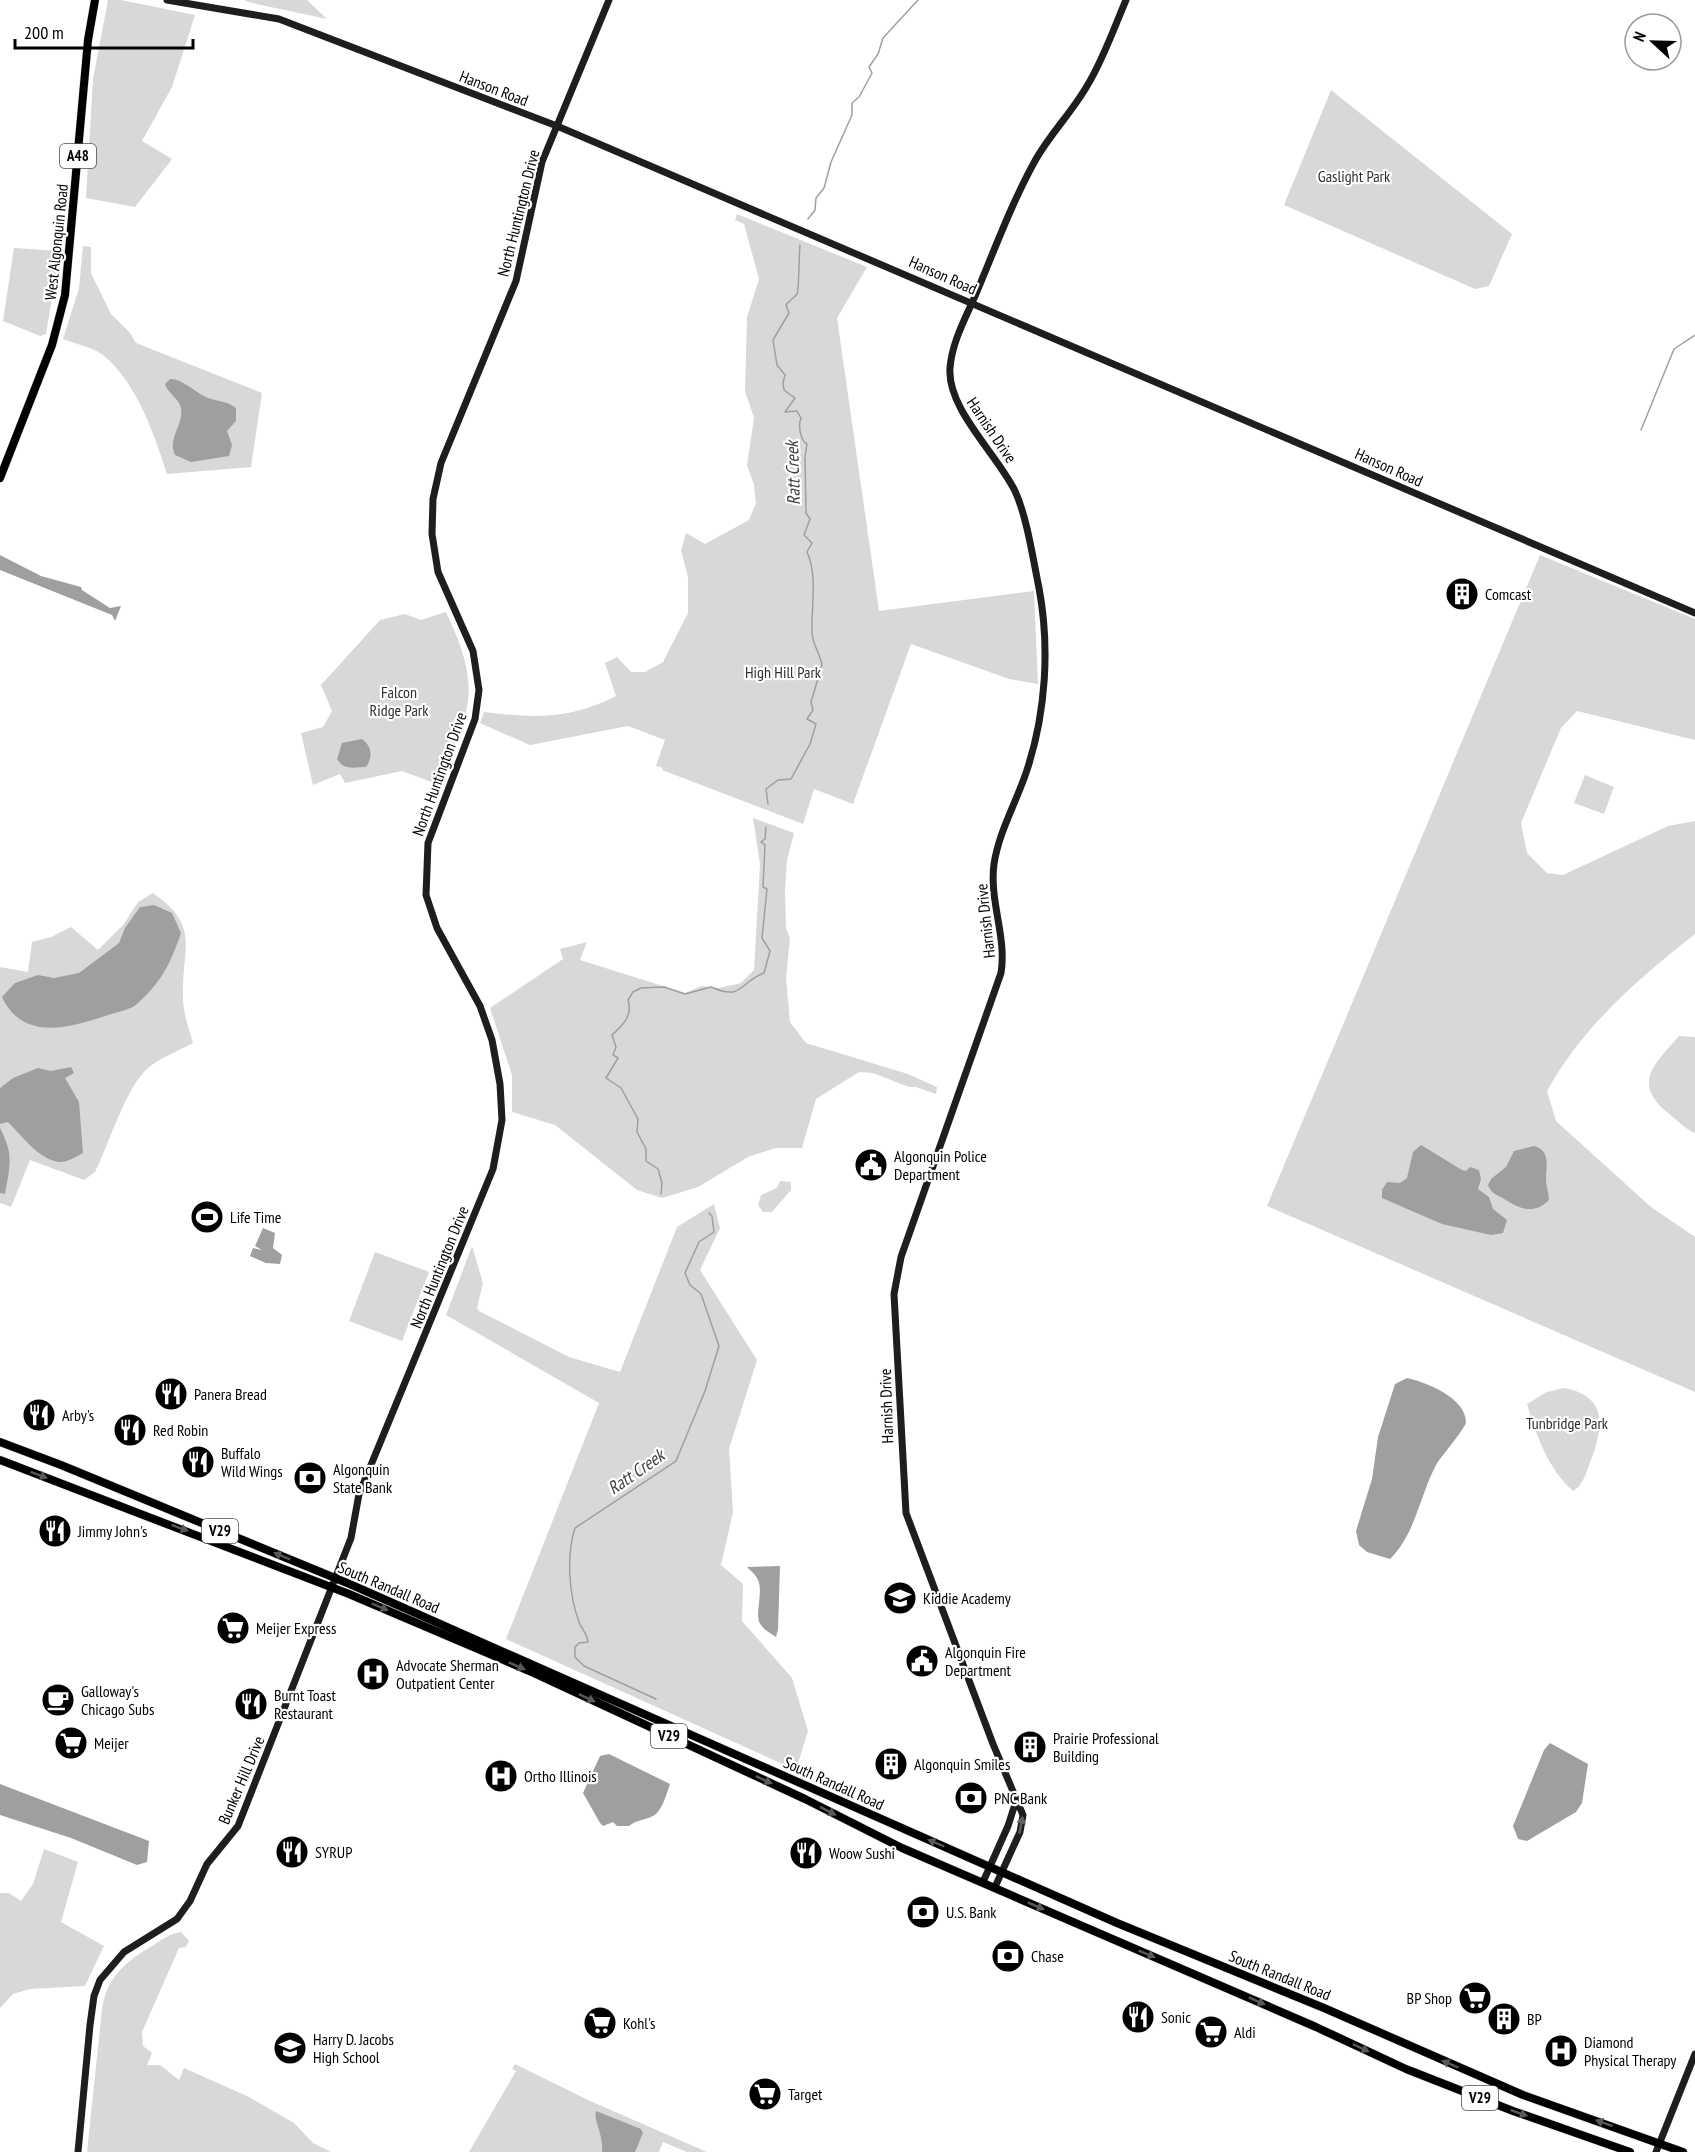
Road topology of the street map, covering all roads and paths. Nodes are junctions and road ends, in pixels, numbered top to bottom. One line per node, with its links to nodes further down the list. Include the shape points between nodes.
1 (95, 0): 7 (main road, West Algonquin Road / A48, via 65,295 52,345)
2 (167, 0): 5 (street, Hanson Road, via 279,19)
3 (609, 0): 5 (street, North Huntington Drive)
4 (1126, 0): 6 (street, Harnish Drive, via 1088,85 1035,161)
5 (557, 126): 6 (street, Hanson Road); 11 (street, North Huntington Drive, via 539,172 516,281 444,455 433,499 432,544 438,572 473,651 479,690 475,719 428,843 426,895 437,928 480,1006 492,1040 502,1120 493,1169 359,1494 357,1520)
6 (972, 303): 8 (street, Hanson Road); 13 (street, Harnish Drive, via 953,350 950,381 964,414 1017,495 1041,603 1044,690 1028,769 994,864 1002,974 901,1257 894,1294 906,1512)
7 (0, 478)
8 (1695, 613)
9 (0, 1442): 11 (main road, South Randall Road / V29, one-way to 9)
10 (0, 1461): 12 (main road, South Randall Road / V29, one-way to 12)
11 (336, 1578): 12 (street, North Huntington Drive); 14 (main road, South Randall Road / V29, one-way to 11)
12 (332, 1587): 16 (main road, South Randall Road / V29, one-way to 16, via 534,1673 902,1848); 20 (street, Bunker Hill Drive, via 238,1826 207,1864 177,1919 124,1952 100,1980 90,2025)
13 (1016, 1801): 14 (street); 15 (street, Harnish Drive, one-way to 13, via 1023,1823)
14 (990, 1865): 15 (main road, South Randall Road / V29); 16 (street)
15 (1004, 1871): 17 (street, Harnish Drive); 19 (main road, South Randall Road / V29, one-way to 15, via 1523,2095)
16 (983, 1882): 17 (main road, South Randall Road / V29)
17 (995, 1887): 21 (main road, South Randall Road / V29, one-way to 21, via 1406,2069)
18 (1695, 2054): 19 (street)
19 (1659, 2143): 22 (street); 23 (main road, South Randall Road)
20 (78, 2152)
21 (1630, 2152)
22 (1656, 2152)
23 (1683, 2152)

